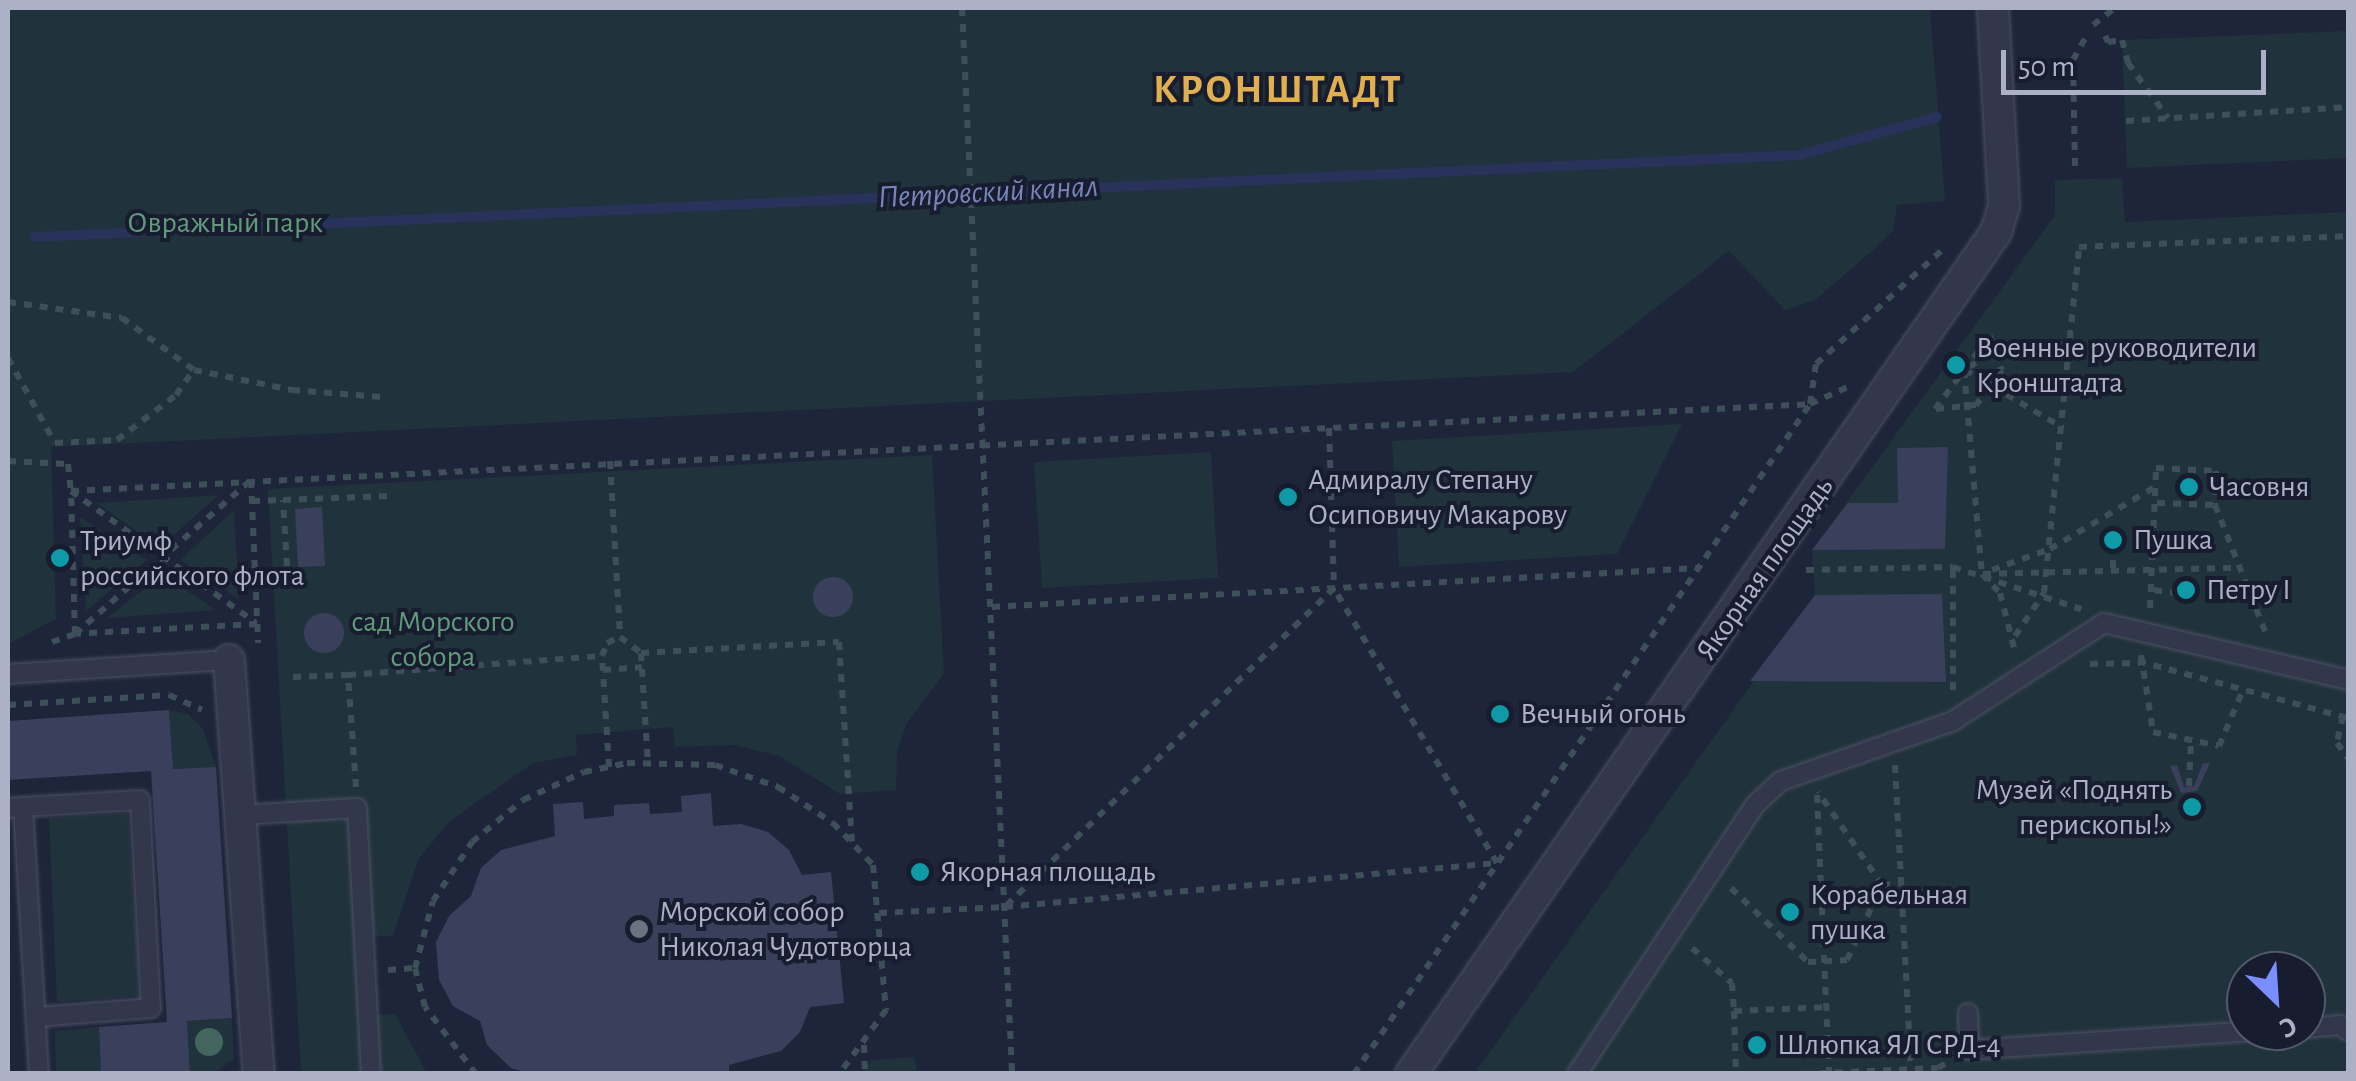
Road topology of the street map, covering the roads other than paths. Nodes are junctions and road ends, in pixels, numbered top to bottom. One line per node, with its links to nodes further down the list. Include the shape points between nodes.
1 (1993, 8): 13 (street, Якорная площадь, via 2004,205 1968,280)
2 (229, 660): 3 (lane); 6 (street)
3 (8, 674)
4 (2348, 680): 14 (lane, via 2104,623 1953,721 1803,770 1756,804)
5 (15, 808): 8 (lane); 8 (lane, via 140,800 151,1008)
6 (240, 815): 11 (street); 12 (lane, via 358,808)
7 (1968, 1014): 9 (lane, via 1970,1050)
8 (36, 1017): 10 (lane)
9 (2226, 1033)
10 (40, 1074)
11 (258, 1074)
12 (371, 1074)
13 (1411, 1074)
14 (1577, 1074)

